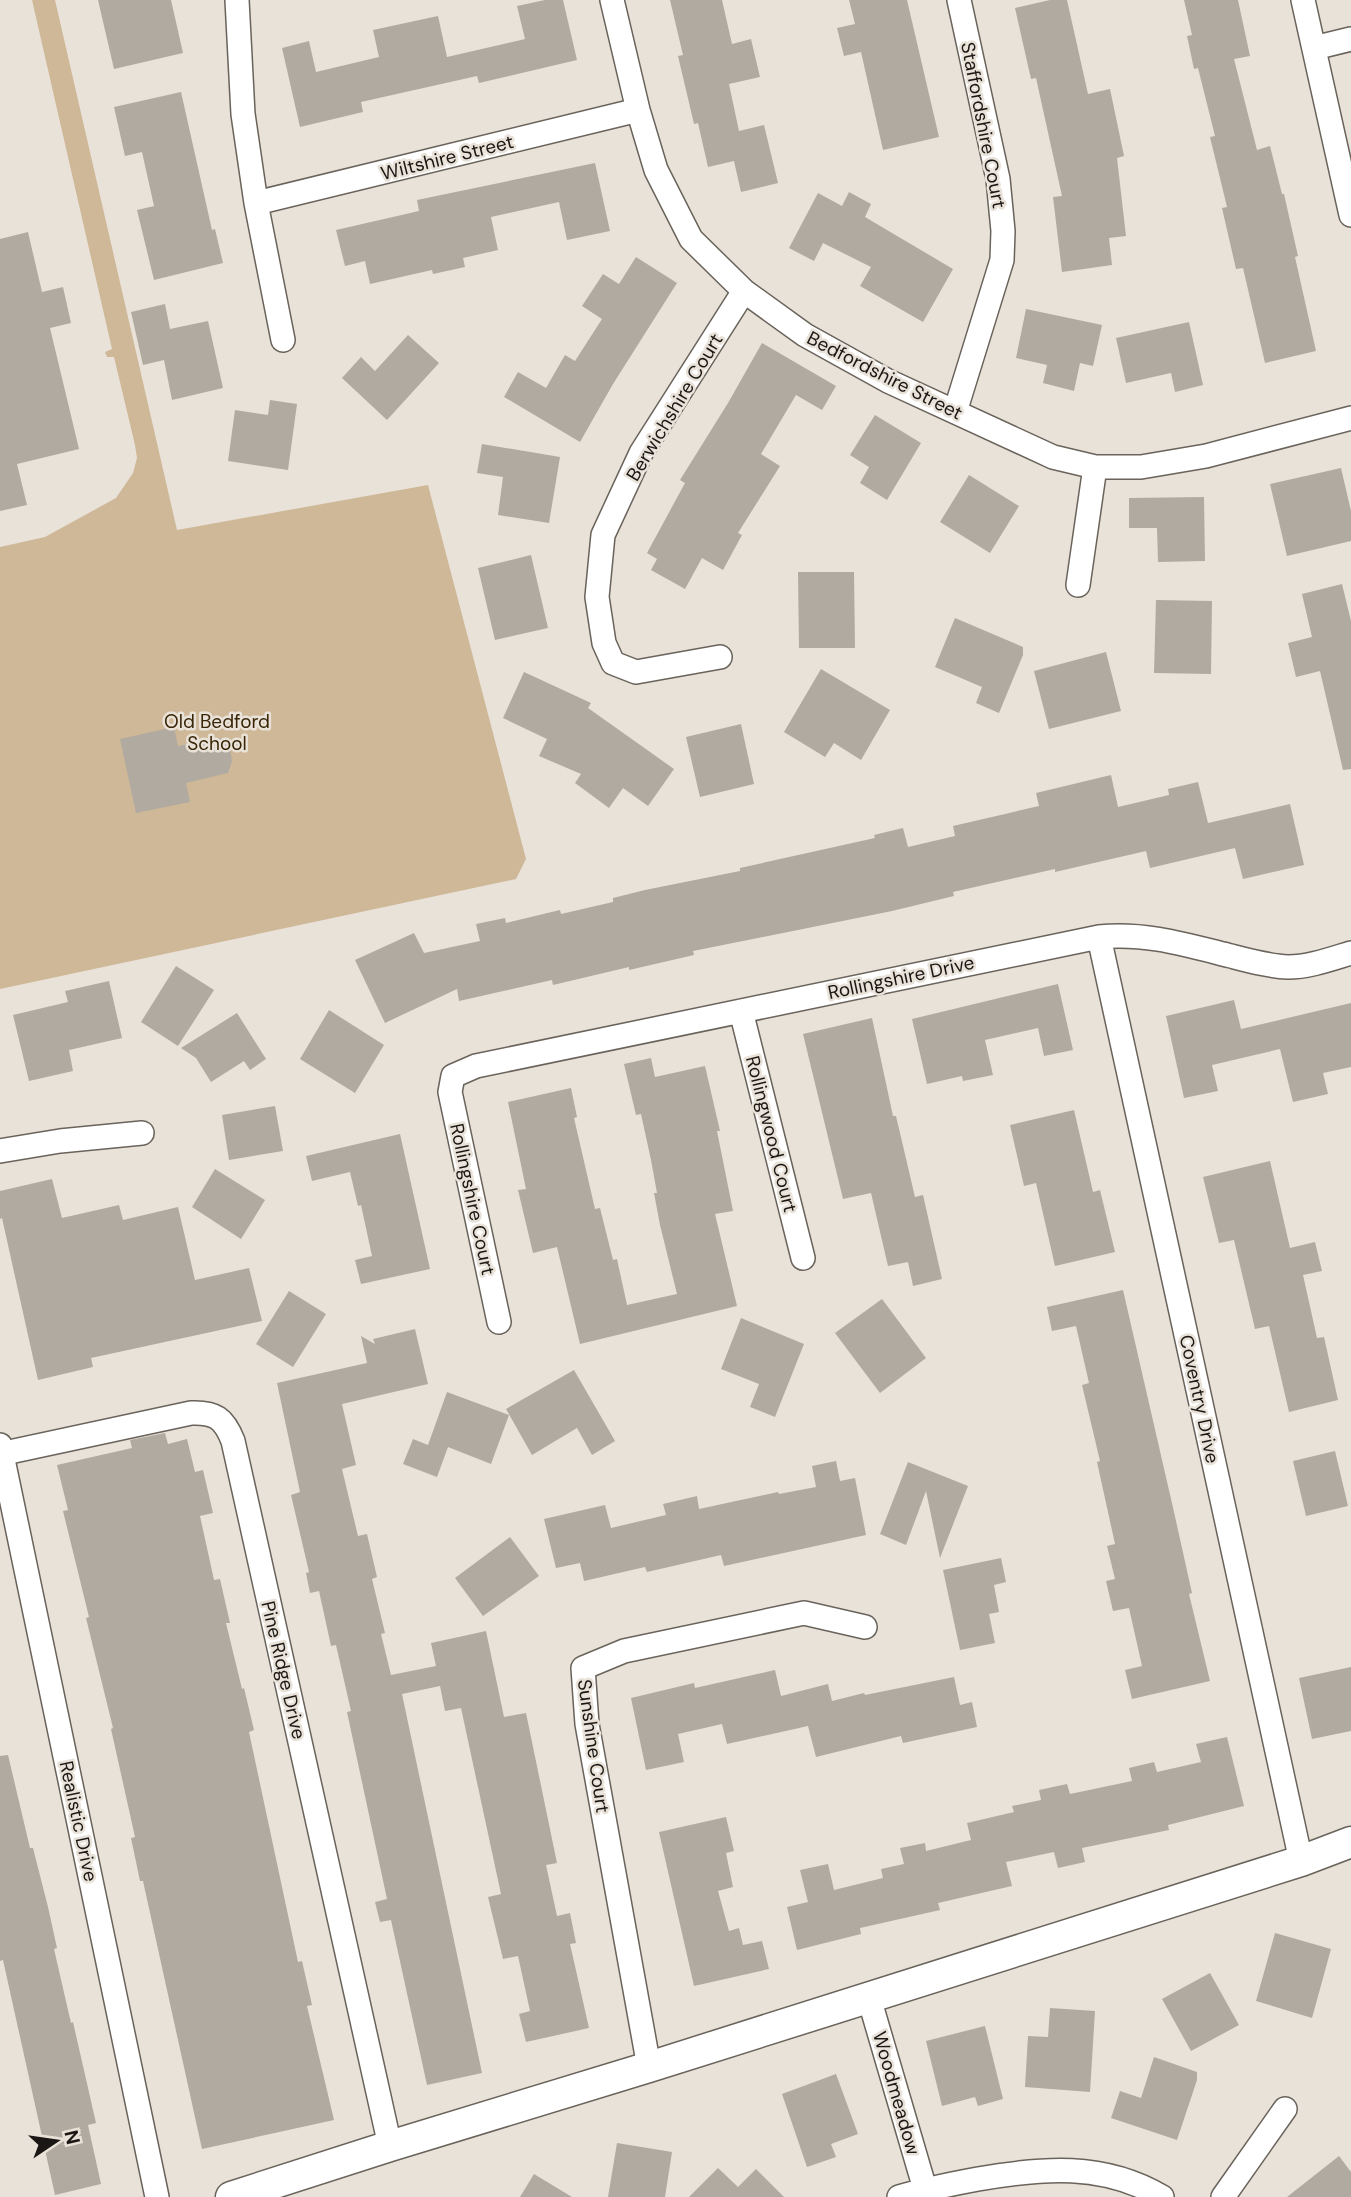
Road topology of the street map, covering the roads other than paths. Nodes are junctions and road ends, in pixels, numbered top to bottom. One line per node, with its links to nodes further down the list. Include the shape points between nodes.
1 (237, 0): 8 (street, via 243,114)
2 (612, 0): 7 (street, Bedfordshire Street)
3 (959, 0): 12 (street, Staffordshire Court, via 998,179 1003,232 1002,260)
4 (1303, 0): 6 (street)
5 (1351, 40): 6 (street)
6 (1314, 48): 9 (street)
7 (638, 110): 8 (street, Wiltshire Street); 10 (street, Bedfordshire Street, via 656,170 691,239)
8 (256, 203): 11 (street)
9 (1351, 215)
10 (744, 291): 12 (street, Bedfordshire Street, via 804,335); 16 (street, Berwichshire Court, via 641,453 603,535 597,597 604,643 614,663 636,672)
11 (283, 340)
12 (956, 412): 14 (street, Bedfordshire Street, via 1053,457)
13 (1351, 418): 14 (street, Bedfordshire Street, via 1206,456 1141,467)
14 (1095, 467): 15 (street)
15 (1078, 585)
16 (720, 657)
17 (1099, 937): 18 (street, Rollingshire Drive, via 1124,934 1292,967); 19 (street, Rollingshire Drive); 28 (street, Coventry Drive)
18 (1351, 953)
19 (741, 1011): 20 (street, Rollingshire Drive, via 476,1066); 23 (street, Rollingwood Court)
20 (453, 1076): 24 (street, Rollingshire Court, via 450,1092)
21 (142, 1133): 22 (street)
22 (0, 1151)
23 (803, 1258)
24 (499, 1322)
25 (1, 1451): 32 (street, Pine Ridge Drive, via 191,1413 206,1412 229,1428); 34 (street, Realistic Drive)
26 (865, 1627): 30 (street, Sunshine Court, via 804,1613 624,1651 583,1668 587,1724)
27 (1351, 1842): 28 (street)
28 (1301, 1861): 29 (street)
29 (869, 1998): 30 (street); 33 (street, Woodmeadow)
30 (649, 2067): 32 (street)
31 (1285, 2109): 38 (street)
32 (390, 2146): 35 (street)
33 (925, 2189): 36 (street); 37 (street, via 1026,2171 1071,2170 1117,2176)
34 (157, 2197)
35 (231, 2197)
36 (898, 2197)
37 (1162, 2197)
38 (1223, 2197)

